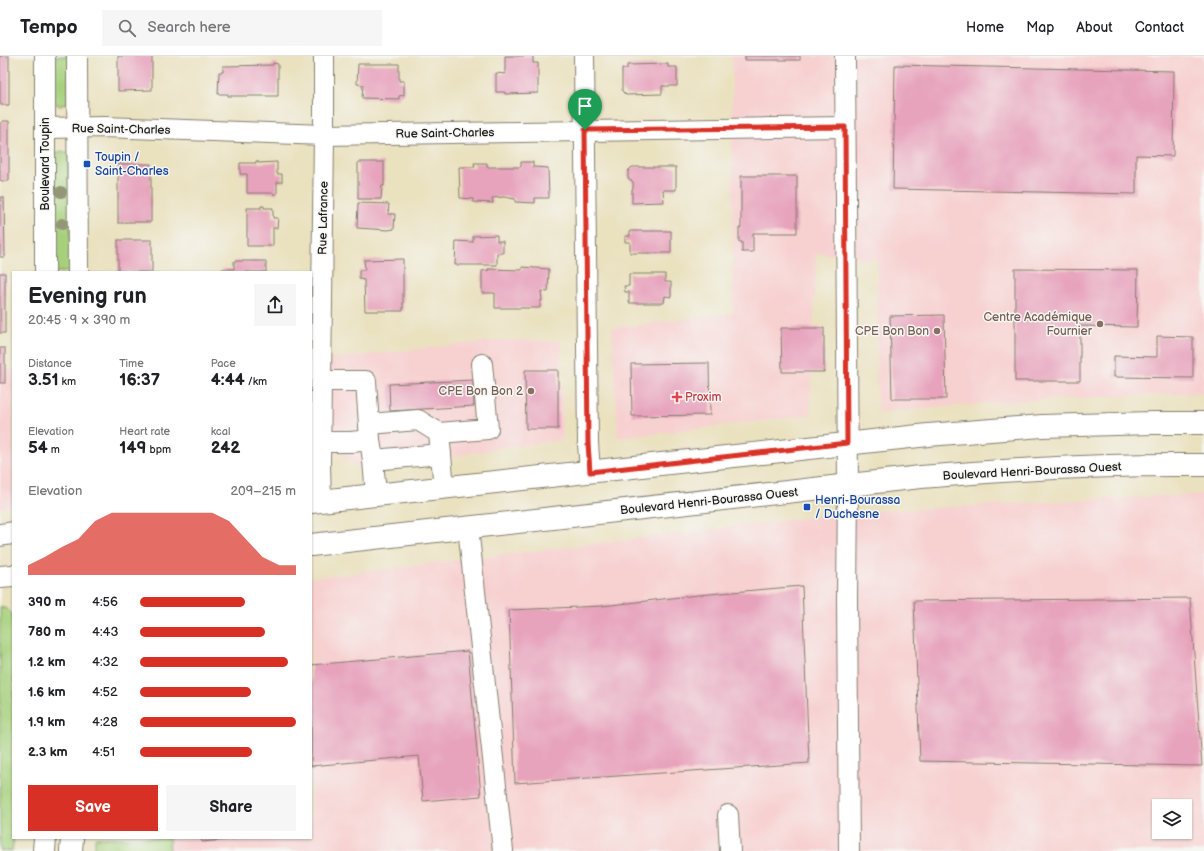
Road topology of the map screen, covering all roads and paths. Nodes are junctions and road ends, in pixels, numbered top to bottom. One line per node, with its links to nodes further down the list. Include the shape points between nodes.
1 (45, 56): 7 (street, Boulevard Toupin)
2 (77, 56): 8 (street)
3 (324, 56): 10 (street, Rue Lafrance)
4 (584, 56): 9 (street)
5 (845, 56): 6 (street)
6 (845, 127): 9 (street, Rue Saint-Charles); 19 (street)
7 (45, 128): 8 (street, Rue Saint-Charles); 11 (street, Boulevard Toupin)
8 (77, 128): 10 (street, Rue Saint-Charles); 12 (street)
9 (585, 130): 10 (street, Rue Saint-Charles); 23 (street)
10 (324, 135): 14 (street, Rue Lafrance)
11 (44, 271)
12 (78, 271)
13 (482, 364): 17 (street, via 488,429)
14 (318, 393): 16 (street, via 366,381); 18 (street, Rue Lafrance)
15 (1204, 422): 19 (main road, via 1042,426)
16 (370, 432): 17 (street, via 418,420); 18 (street, via 351,442); 21 (street)
17 (439, 433): 20 (street)
18 (320, 442): 27 (street, Rue Lafrance)
19 (847, 443): 23 (main road); 24 (street)
20 (441, 454): 21 (street); 25 (street)
21 (373, 460): 26 (street)
22 (1204, 465): 24 (main road, Boulevard Henri-Bourassa Ouest, via 1159,464 987,472)
23 (590, 472): 25 (main road)
24 (848, 486): 28 (main road, Boulevard Henri-Bourassa Ouest); 41 (street)
25 (444, 488): 26 (main road)
26 (376, 495): 27 (main road)
27 (316, 501)
28 (468, 527): 31 (main road, Boulevard Henri-Bourassa Ouest); 39 (street)
29 (12, 533): 30 (main road)
30 (0, 534)
31 (312, 545)
32 (12, 576): 33 (main road)
33 (0, 577)
34 (728, 815): 40 (street)
35 (45, 839): 37 (main road)
36 (72, 839): 38 (main road)
37 (44, 851)
38 (71, 851)
39 (503, 851)
40 (730, 851)
41 (849, 851)

